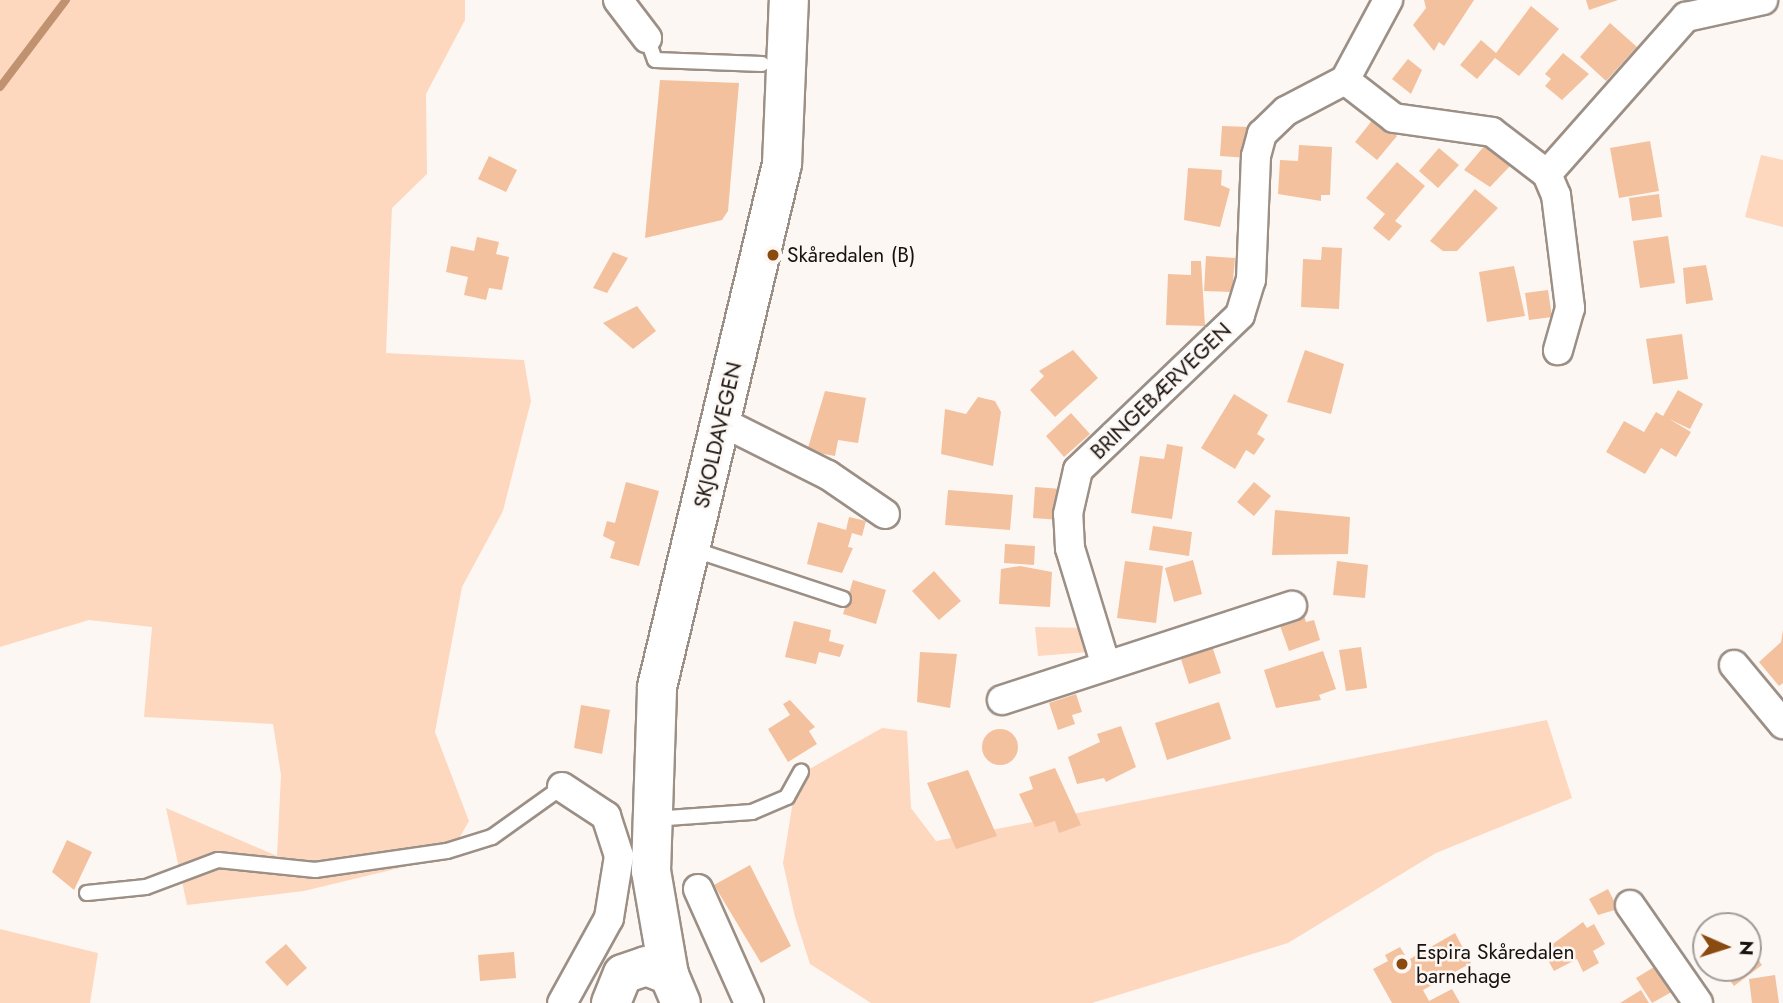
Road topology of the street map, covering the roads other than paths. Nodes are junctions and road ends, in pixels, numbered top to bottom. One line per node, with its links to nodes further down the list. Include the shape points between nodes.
1 (789, 0): 10 (main road, SKJOLDAVEGEN, via 782,164)
2 (1388, 0): 7 (street)
3 (1763, 0): 8 (street, via 1686,17)
4 (620, 1): 5 (street)
5 (647, 38): 6 (lane, via 655,60)
6 (762, 64)
7 (1345, 80): 8 (street, via 1394,118 1492,132); 16 (street, BRINGEBÆRVEGEN, via 1286,111 1262,134 1255,156 1251,279 1240,314 1079,470 1068,514 1070,548)
8 (1547, 174): 9 (street, via 1556,195 1570,308)
9 (1558, 350)
10 (720, 421): 11 (street, via 828,475); 12 (main road, SKJOLDAVEGEN)
11 (885, 514)
12 (691, 549): 13 (lane); 21 (main road, SKJOLDAVEGEN, via 657,687)
13 (844, 599)
14 (1292, 606): 16 (street)
15 (1734, 665): 18 (street)
16 (1106, 666): 17 (street)
17 (1002, 700)
18 (1783, 724)
19 (801, 772): 21 (lane, via 787,797 752,812)
20 (562, 787): 24 (lane, via 492,837 447,851 315,870 218,860 146,887); 28 (street, via 606,816 619,856 609,918)
21 (650, 819): 22 (main road, SKJOLDAVEGEN)
22 (651, 871): 26 (main road, SKJOLDAVEGEN); 27 (main road, SKJOLDAVEGEN)
23 (698, 889): 29 (street)
24 (87, 893)
25 (1630, 905): 30 (street)
26 (675, 989): 27 (main road, via 646,966)
27 (613, 995)
28 (562, 1003)
29 (749, 1003)
30 (1698, 1003)

